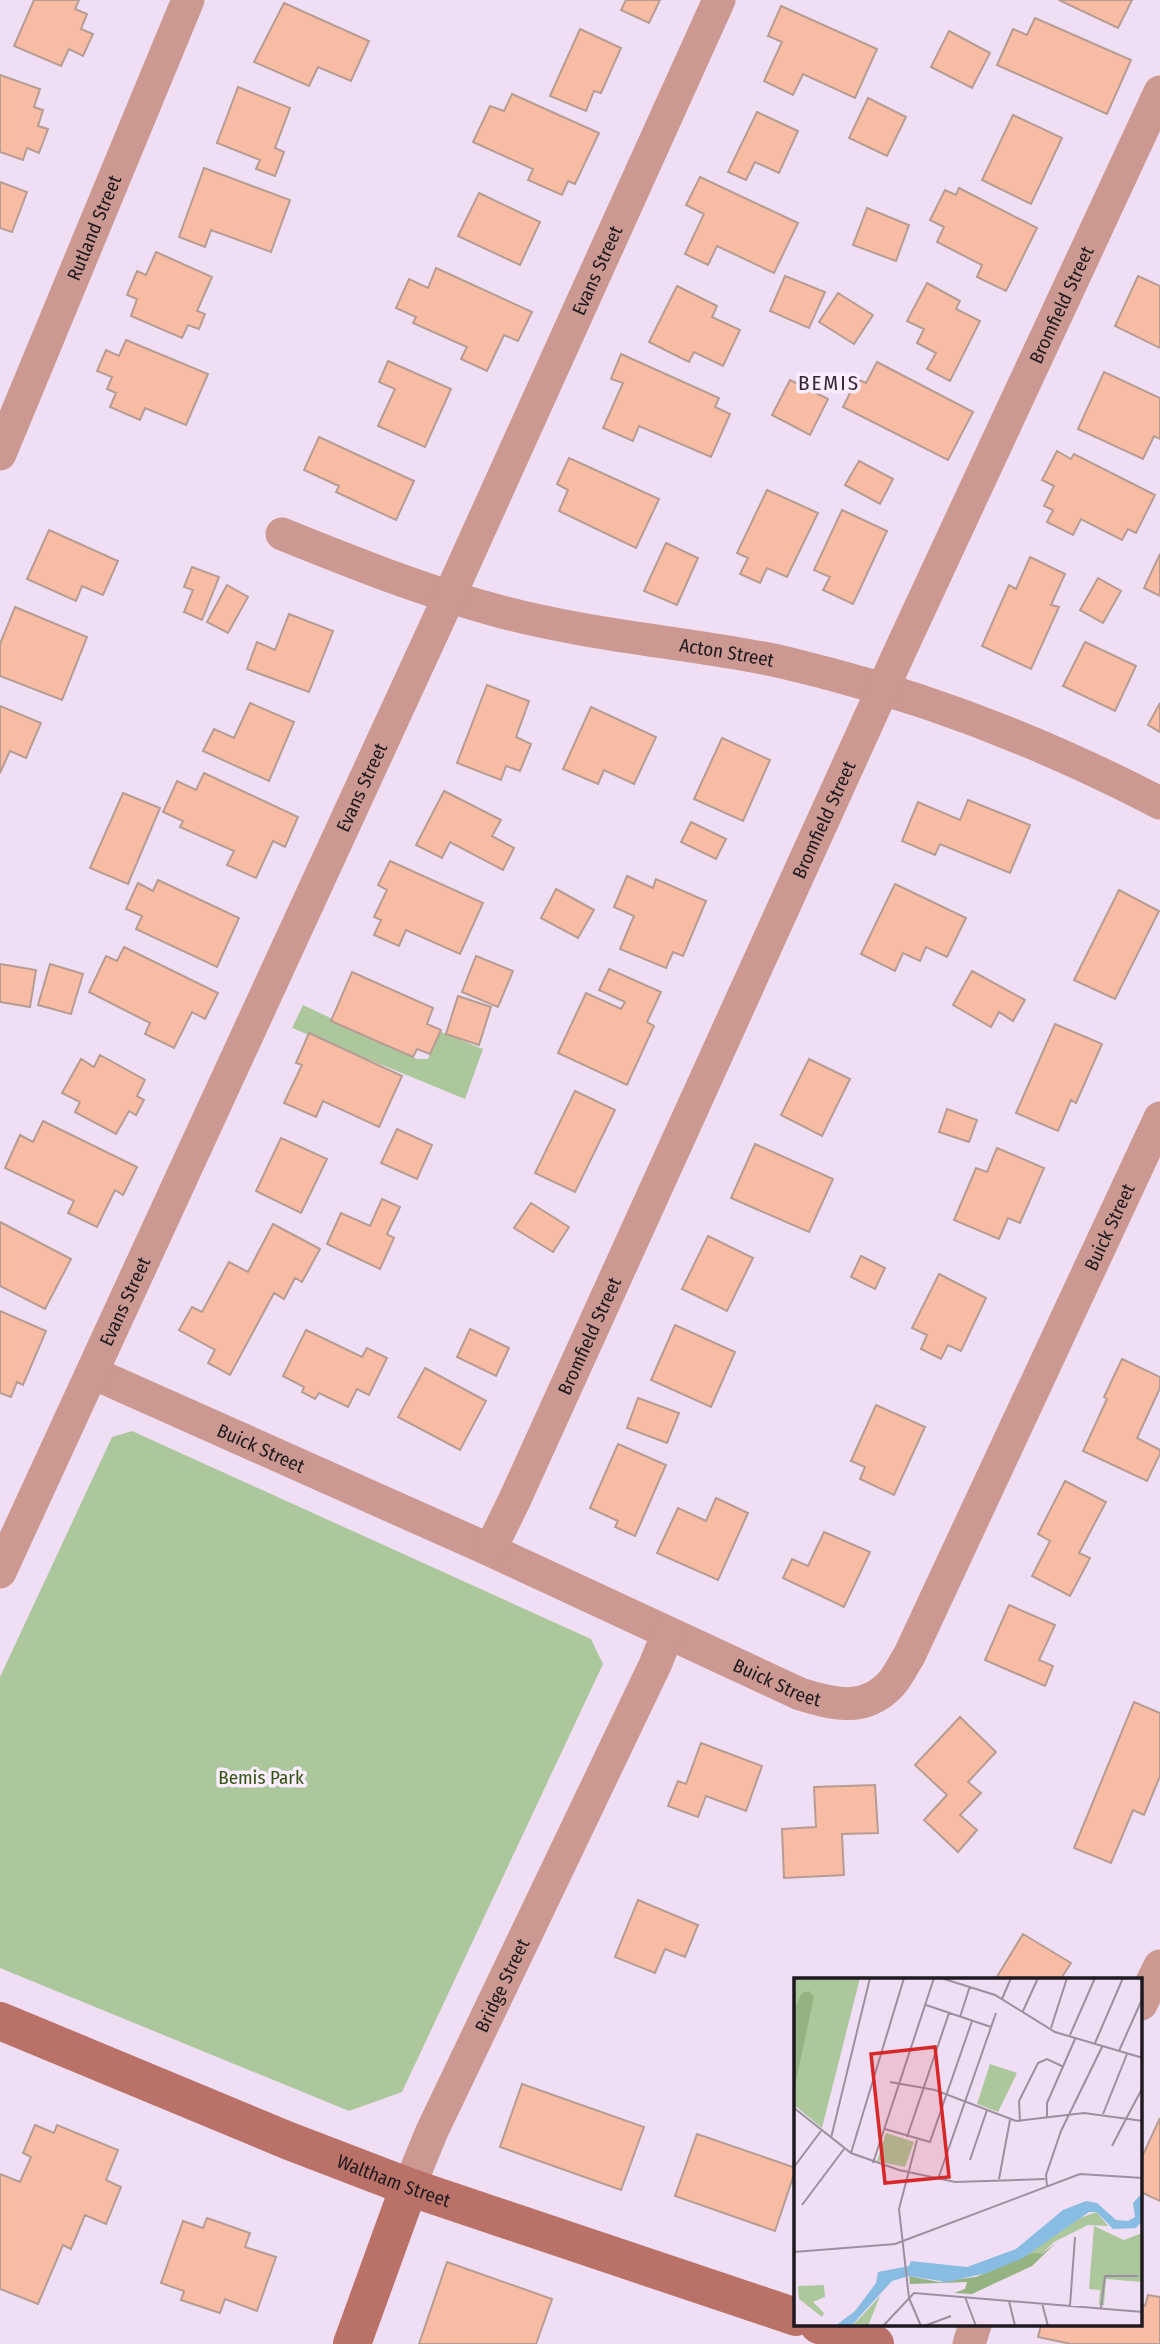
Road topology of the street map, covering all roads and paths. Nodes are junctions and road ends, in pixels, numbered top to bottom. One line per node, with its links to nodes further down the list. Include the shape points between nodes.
1 (188, 0): 4 (street, Rutland Street)
2 (719, 0): 6 (street, Evans Street)
3 (1160, 92): 7 (street, Bromfield Street)
4 (0, 454)
5 (282, 534): 6 (street, Acton Street)
6 (449, 597): 7 (street, Acton Street, via 556,625 770,659); 10 (street, Evans Street)
7 (883, 688): 8 (street, Acton Street, via 1007,731); 11 (street, Bromfield Street)
8 (1160, 803)
9 (1160, 1118): 13 (street, Buick Street, via 909,1656 891,1684 867,1702 835,1705 800,1694)
10 (93, 1373): 11 (street, Buick Street); 12 (street, Evans Street)
11 (490, 1550): 13 (street, Buick Street)
12 (0, 1572)
13 (668, 1633): 17 (street, Bridge Street)
14 (1160, 1966): 15 (street)
15 (1142, 2002)
16 (0, 2021): 17 (street, Waltham Street)
17 (409, 2187): 18 (street, Waltham Street); 21 (street, Bridge Street)
18 (794, 2316)
19 (822, 2326): 22 (street)
20 (975, 2326): 23 (street)
21 (352, 2344)
22 (875, 2344)
23 (969, 2344)

